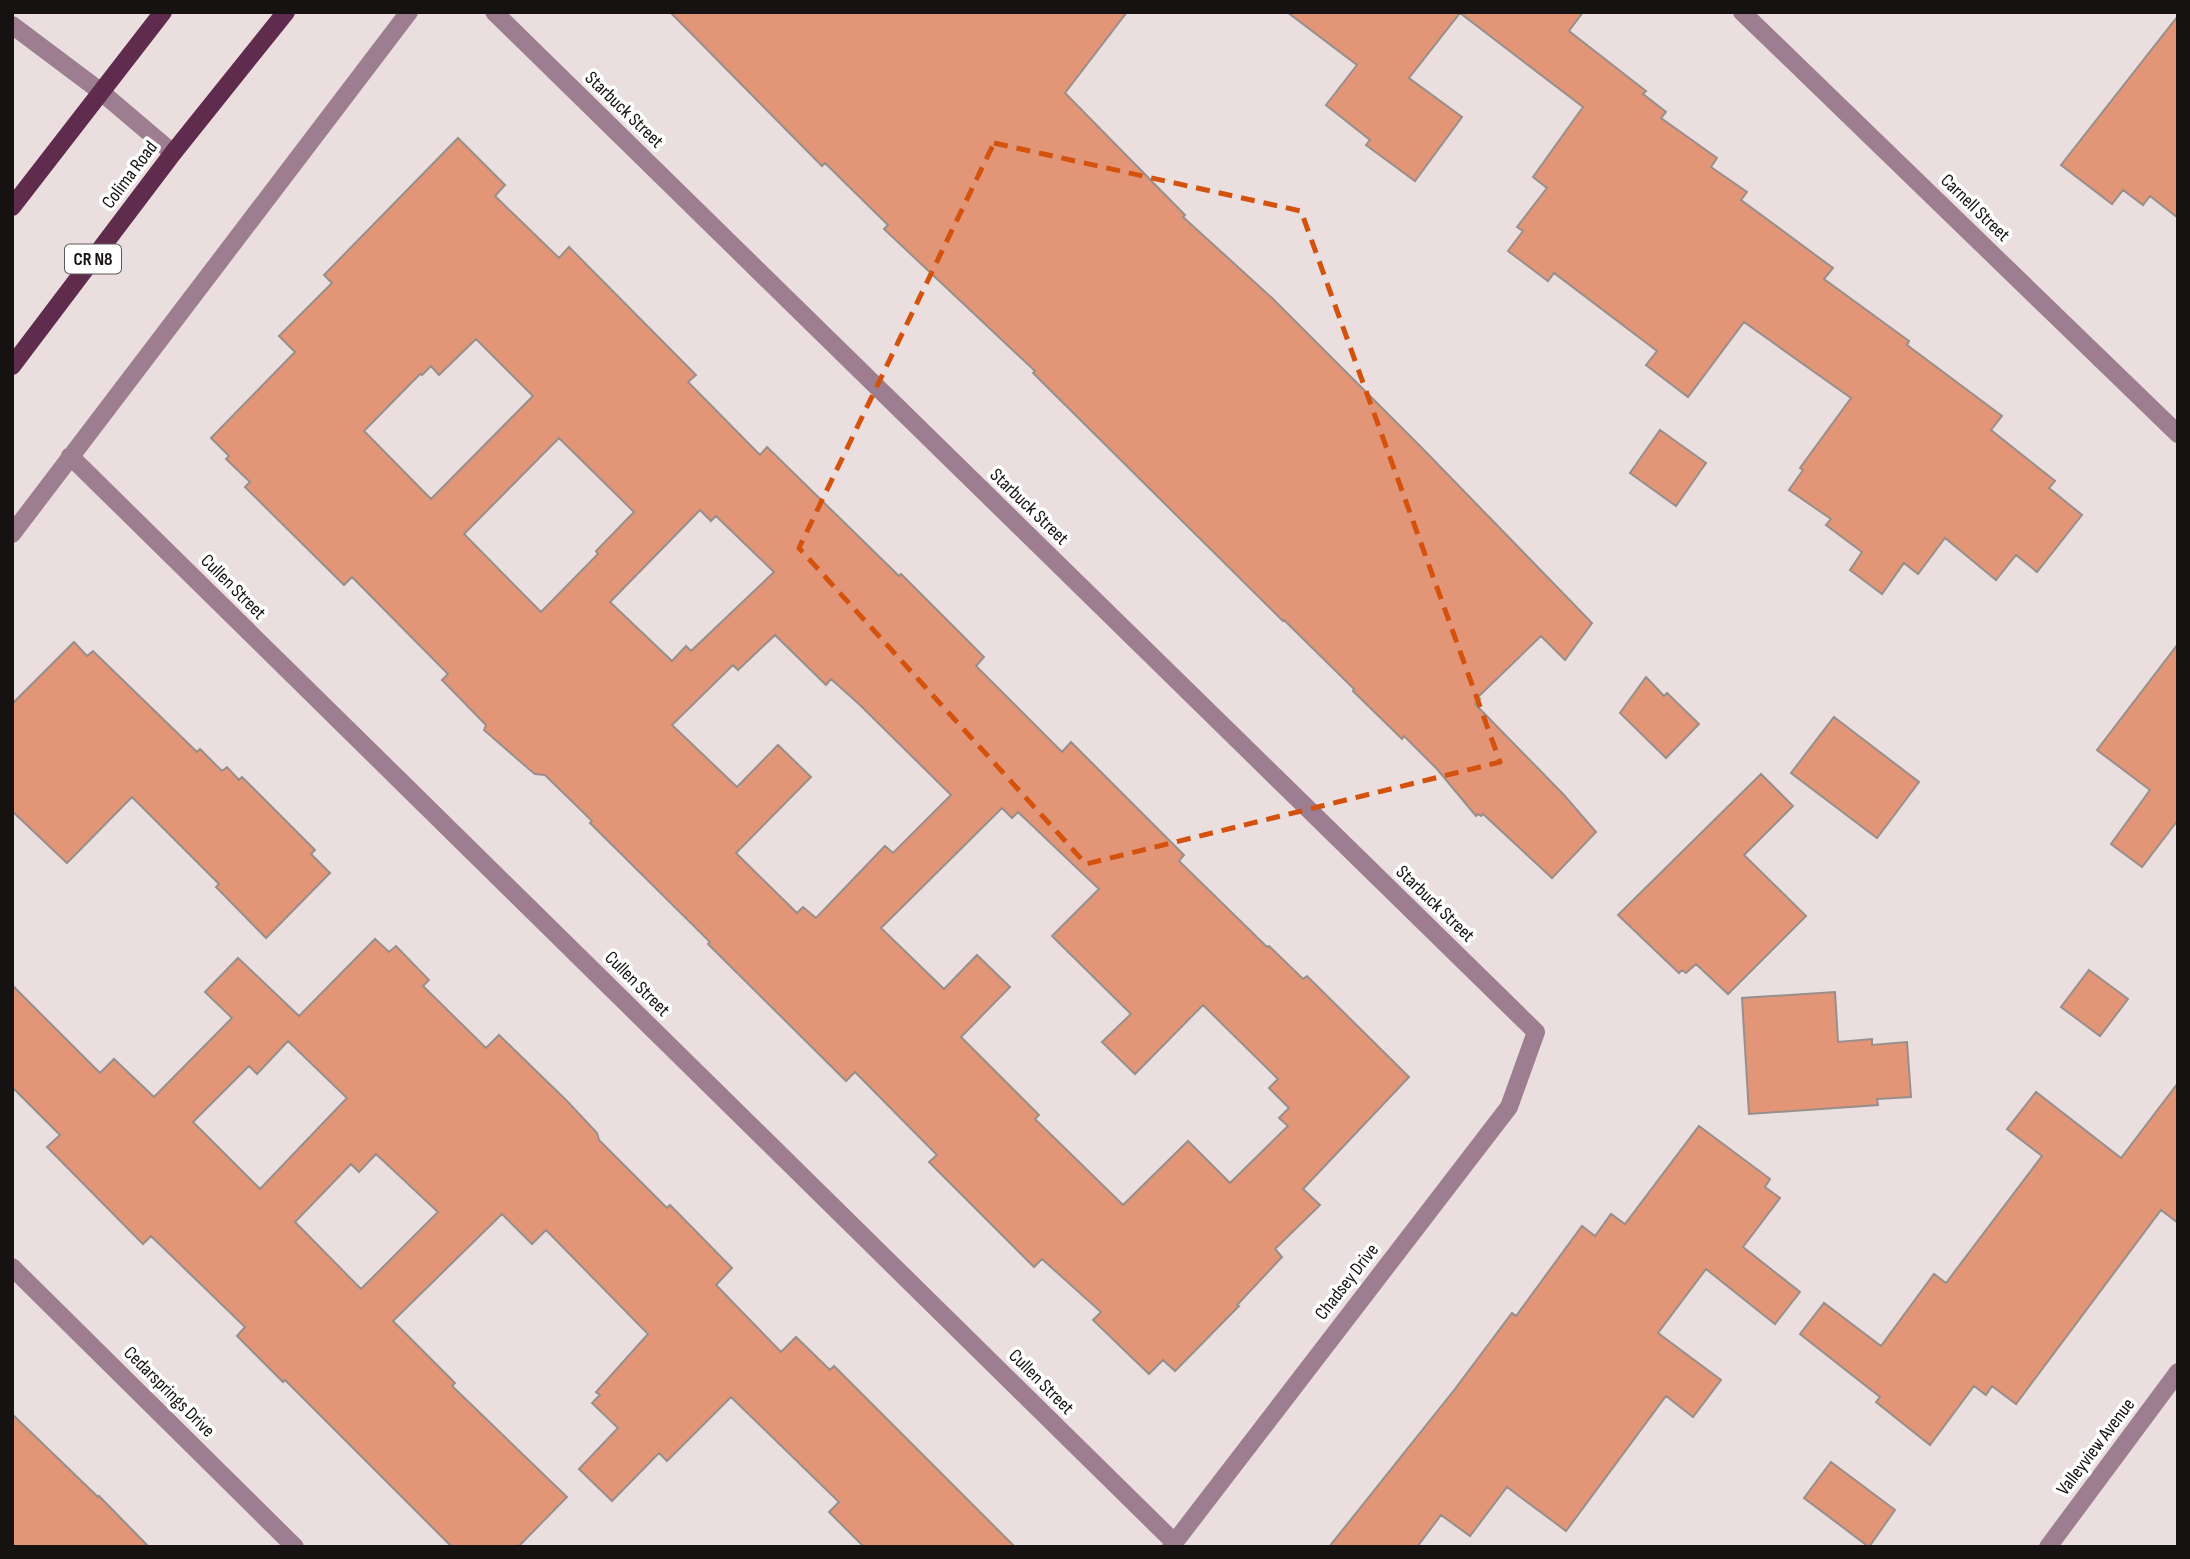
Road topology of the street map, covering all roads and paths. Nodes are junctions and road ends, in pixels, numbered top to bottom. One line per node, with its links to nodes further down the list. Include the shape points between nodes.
1 (163, 12): 7 (main road)
2 (286, 12): 8 (main road, Colima Road / CR N8)
3 (409, 12): 12 (street)
4 (494, 12): 14 (street, Starbuck Street)
5 (1742, 12): 11 (street, Carnell Street)
6 (12, 25): 7 (street)
7 (100, 91): 8 (street); 9 (main road)
8 (173, 153): 10 (main road, Colima Road / CR N8)
9 (12, 206)
10 (12, 366)
11 (2178, 434)
12 (70, 456): 13 (street); 17 (street, Cullen Street)
13 (12, 534)
14 (1536, 1032): 17 (street, Chadsey Drive, via 1509,1107)
15 (12, 1267): 18 (street, Cedarsprings Drive)
16 (2178, 1372): 19 (street, Valleyview Avenue)
17 (1172, 1544)
18 (295, 1547)
19 (2048, 1547)

